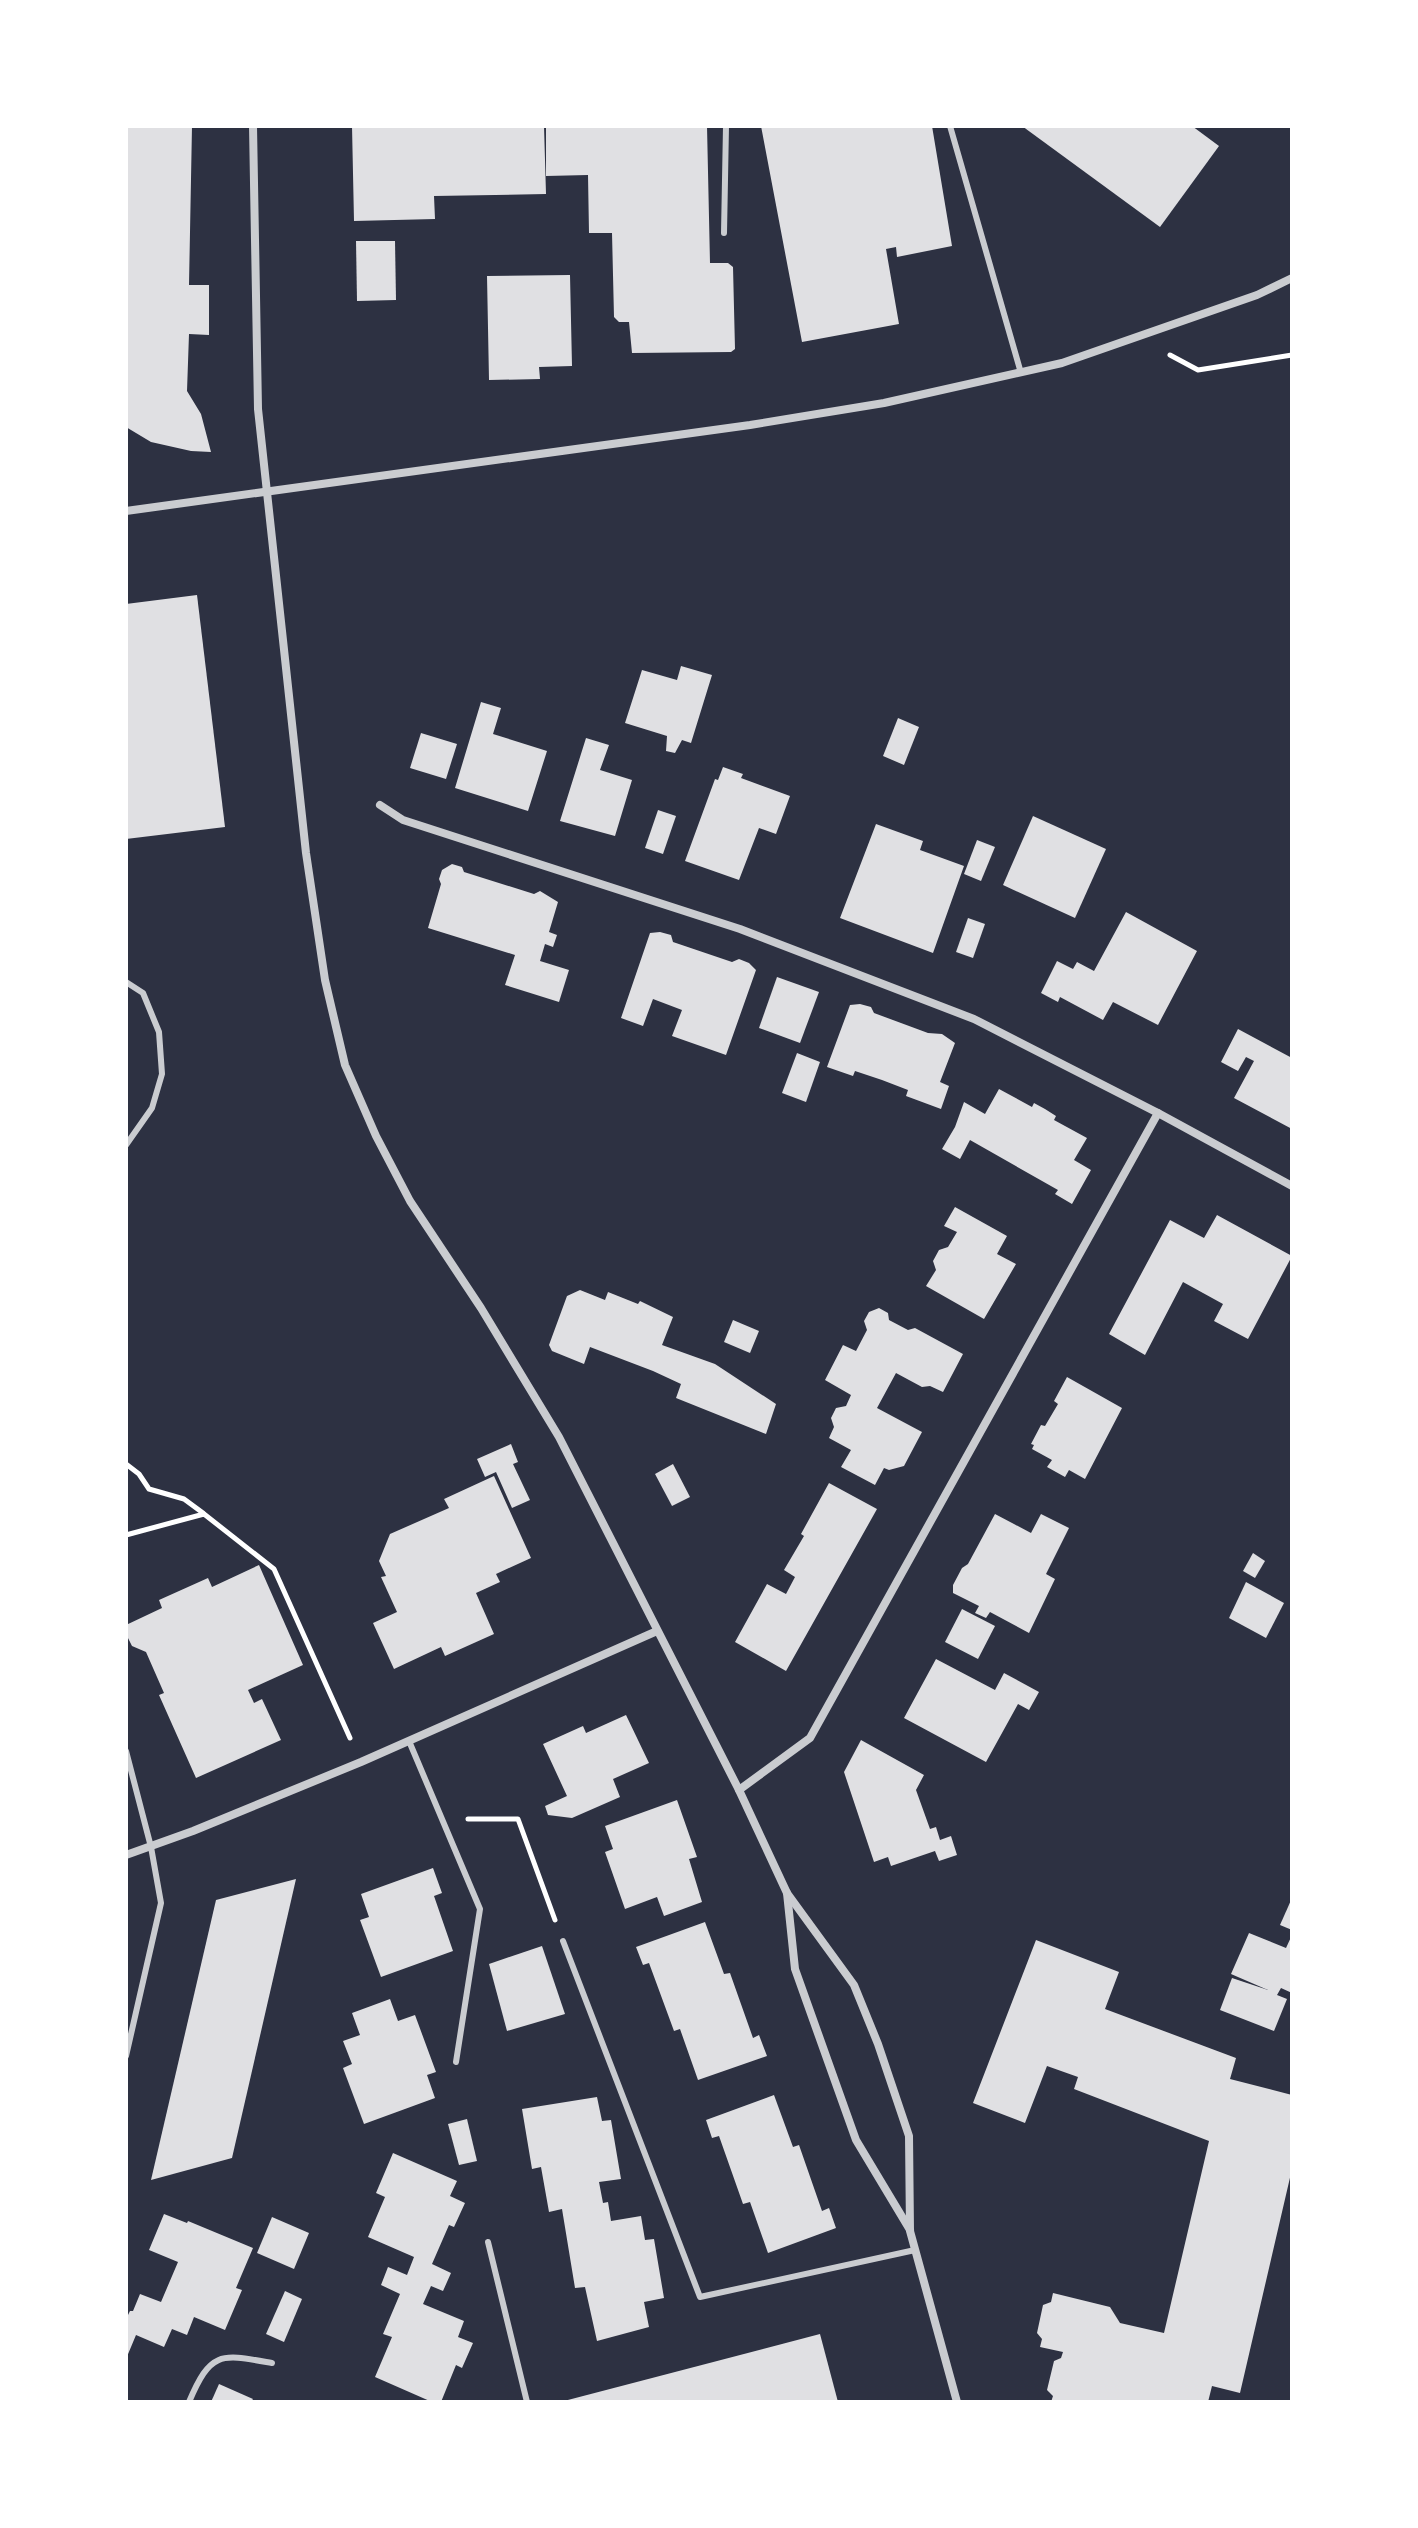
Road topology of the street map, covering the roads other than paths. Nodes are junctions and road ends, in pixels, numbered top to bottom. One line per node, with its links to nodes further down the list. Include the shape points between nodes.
1 (253, 126): 7 (street, via 258,409)
2 (726, 126): 4 (lane)
3 (950, 126): 6 (lane)
4 (724, 233)
5 (1292, 278): 6 (street, via 1137,338)
6 (1021, 373): 7 (street, via 750,425)
7 (267, 491): 8 (street); 14 (street, via 306,853 325,980 345,1065 410,1201 559,1437)
8 (126, 511)
9 (380, 805): 11 (street, via 403,820 740,929 974,1019)
10 (126, 982): 12 (lane, via 143,993 159,1032 162,1074 152,1108)
11 (1158, 1113): 13 (street); 17 (street, via 810,1738)
12 (126, 1145)
13 (1292, 1186)
14 (657, 1631): 15 (street); 17 (street)
15 (409, 1741): 18 (street); 23 (lane, via 480,1909)
16 (126, 1751): 18 (lane)
17 (739, 1790): 20 (street)
18 (151, 1847): 19 (street); 22 (lane, via 161,1903)
19 (126, 1855)
20 (787, 1893): 24 (street, via 795,1969 856,2140); 24 (street, via 854,1985 878,2044 909,2136)
21 (563, 1941): 26 (lane, via 700,2297)
22 (126, 2056)
23 (456, 2062)
24 (910, 2231): 26 (street)
25 (488, 2242): 29 (lane)
26 (915, 2250): 30 (street)
27 (272, 2363): 28 (lane, via 219,2358 207,2367)
28 (189, 2402)
29 (527, 2402)
30 (957, 2402)

